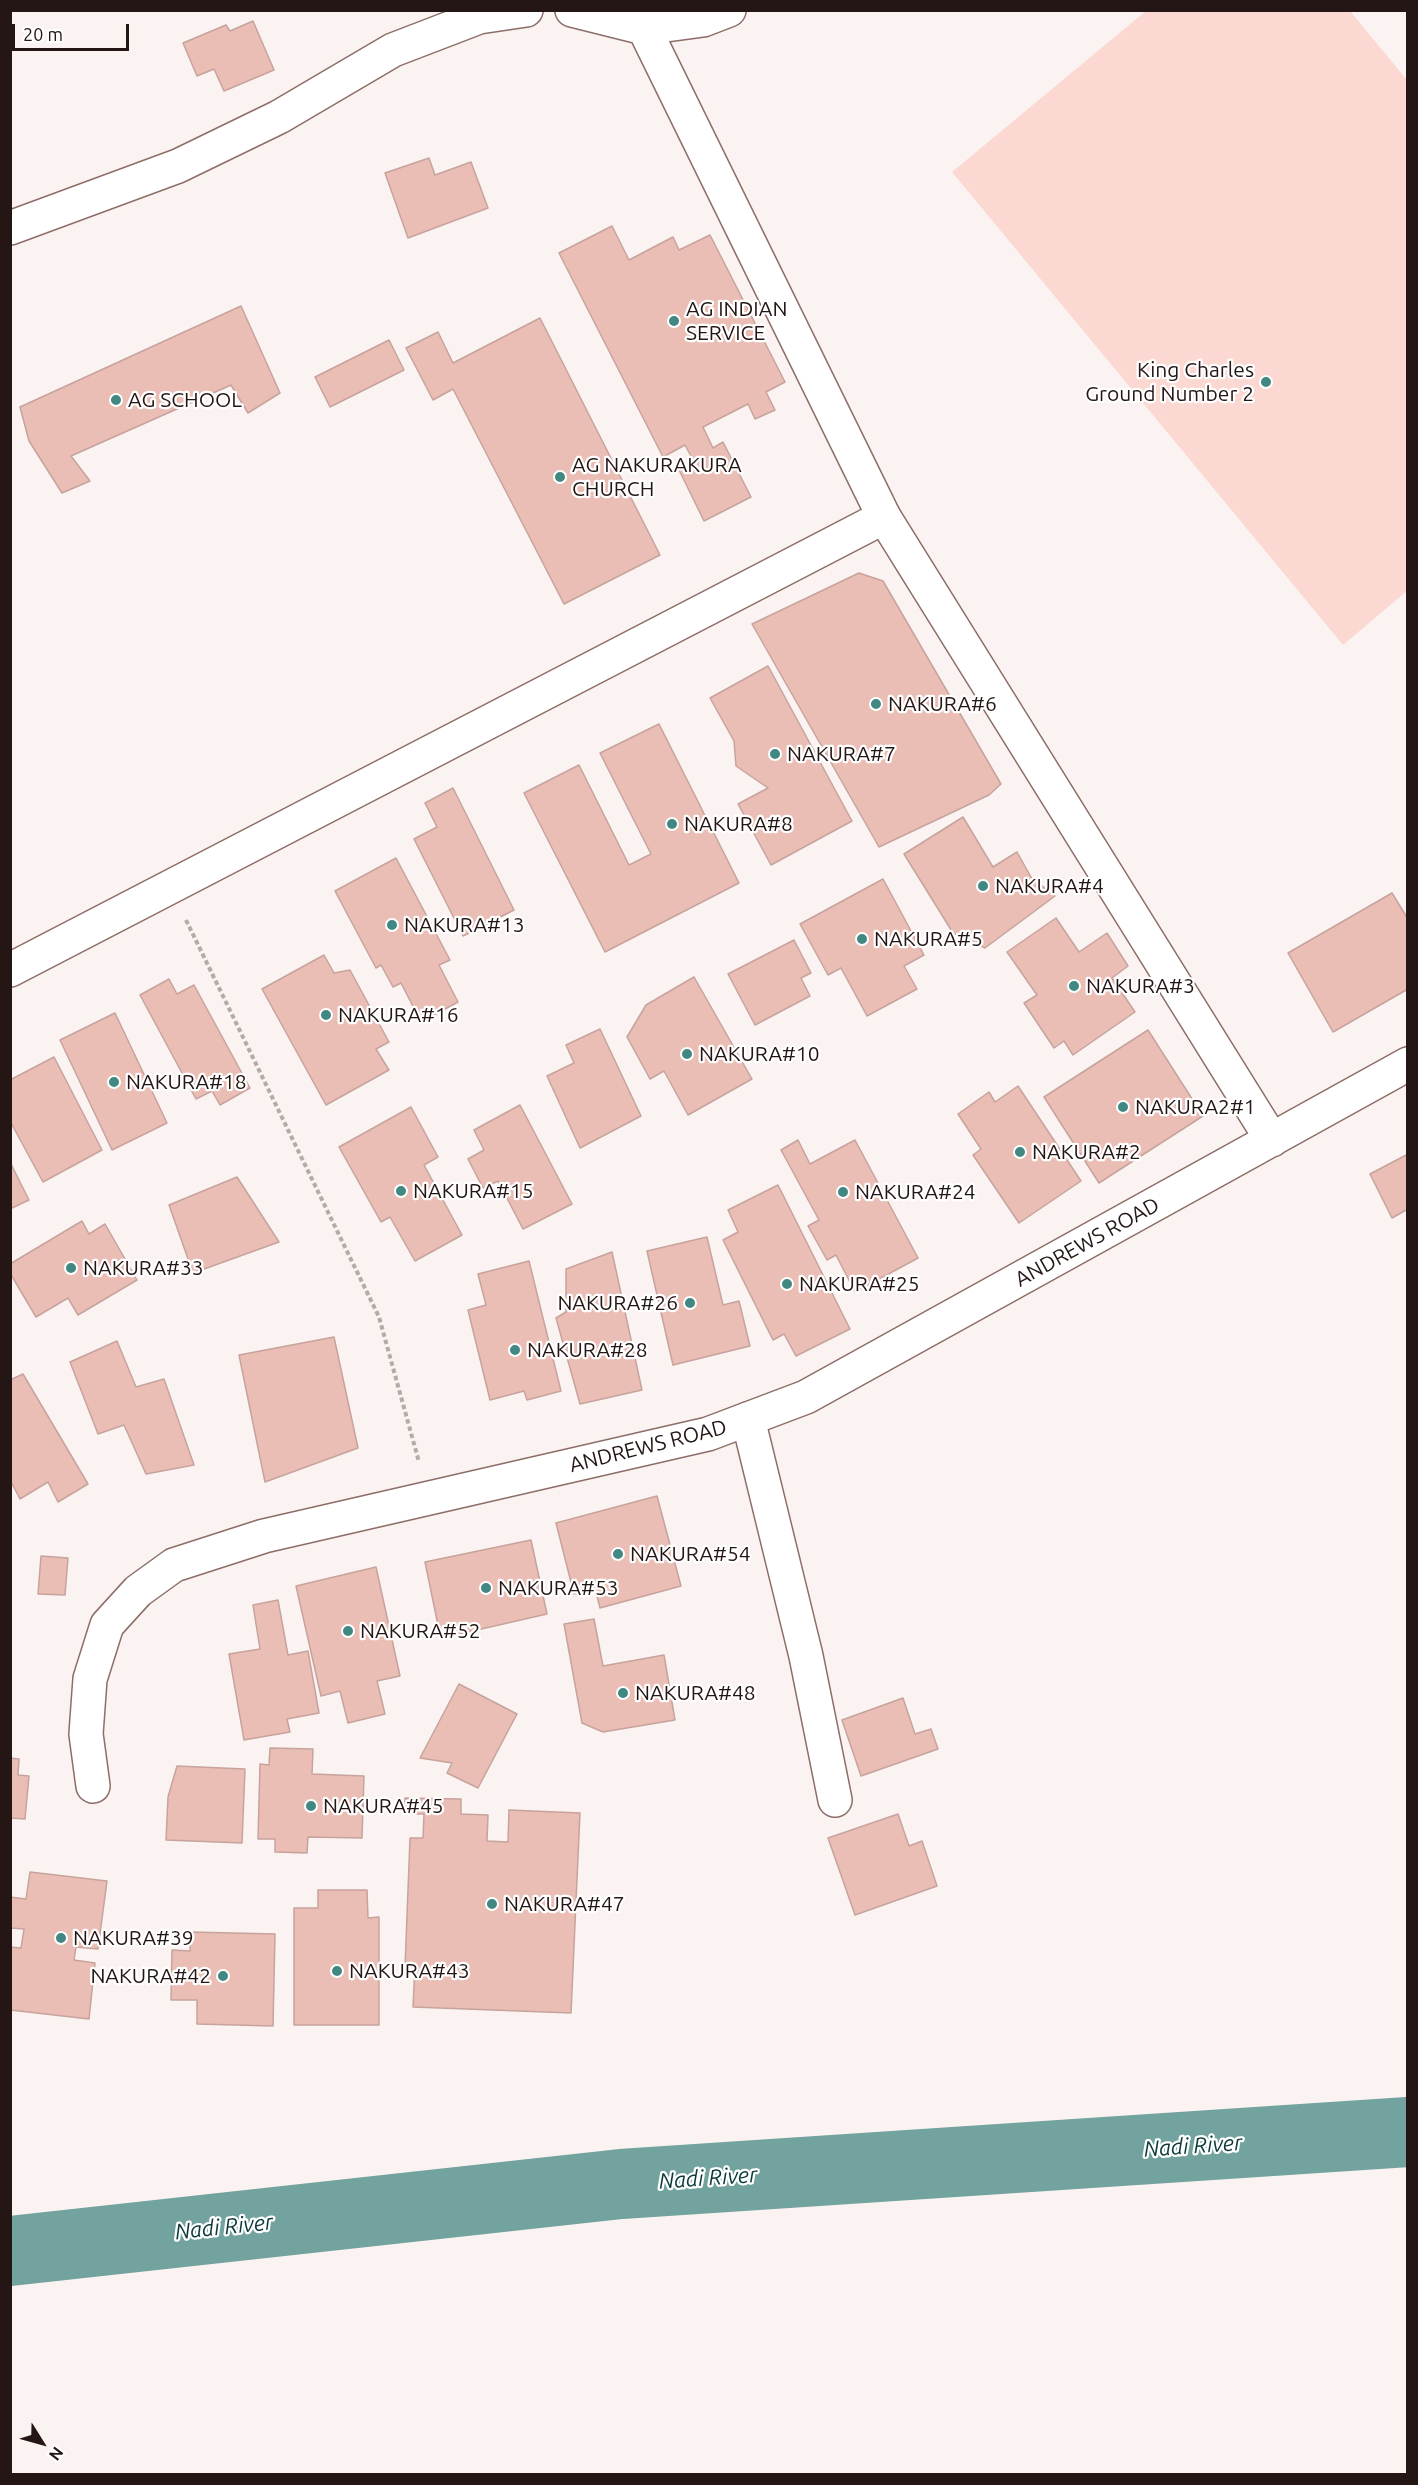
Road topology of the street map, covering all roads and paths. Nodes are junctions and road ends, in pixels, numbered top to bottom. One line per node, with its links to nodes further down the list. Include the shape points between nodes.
1 (526, 10): 5 (main road, via 479,17 393,50 279,117 178,166)
2 (572, 10): 4 (main road)
3 (729, 10): 4 (main road, via 703,20)
4 (644, 28): 6 (main road)
5 (10, 228)
6 (884, 518): 7 (main road); 10 (main road)
7 (170, 887): 8 (main road); 12 (path, via 379,1317)
8 (10, 970)
9 (1407, 1064): 10 (main road, ANDREWS ROAD)
10 (1272, 1140): 11 (main road, ANDREWS ROAD, via 806,1397)
11 (748, 1419): 12 (main road, ANDREWS ROAD, via 708,1434); 14 (main road, via 806,1656)
12 (429, 1498): 13 (main road, ANDREWS ROAD, via 264,1536 174,1565 138,1591 108,1625 90,1678 86,1734)
13 (93, 1786)
14 (835, 1800)

